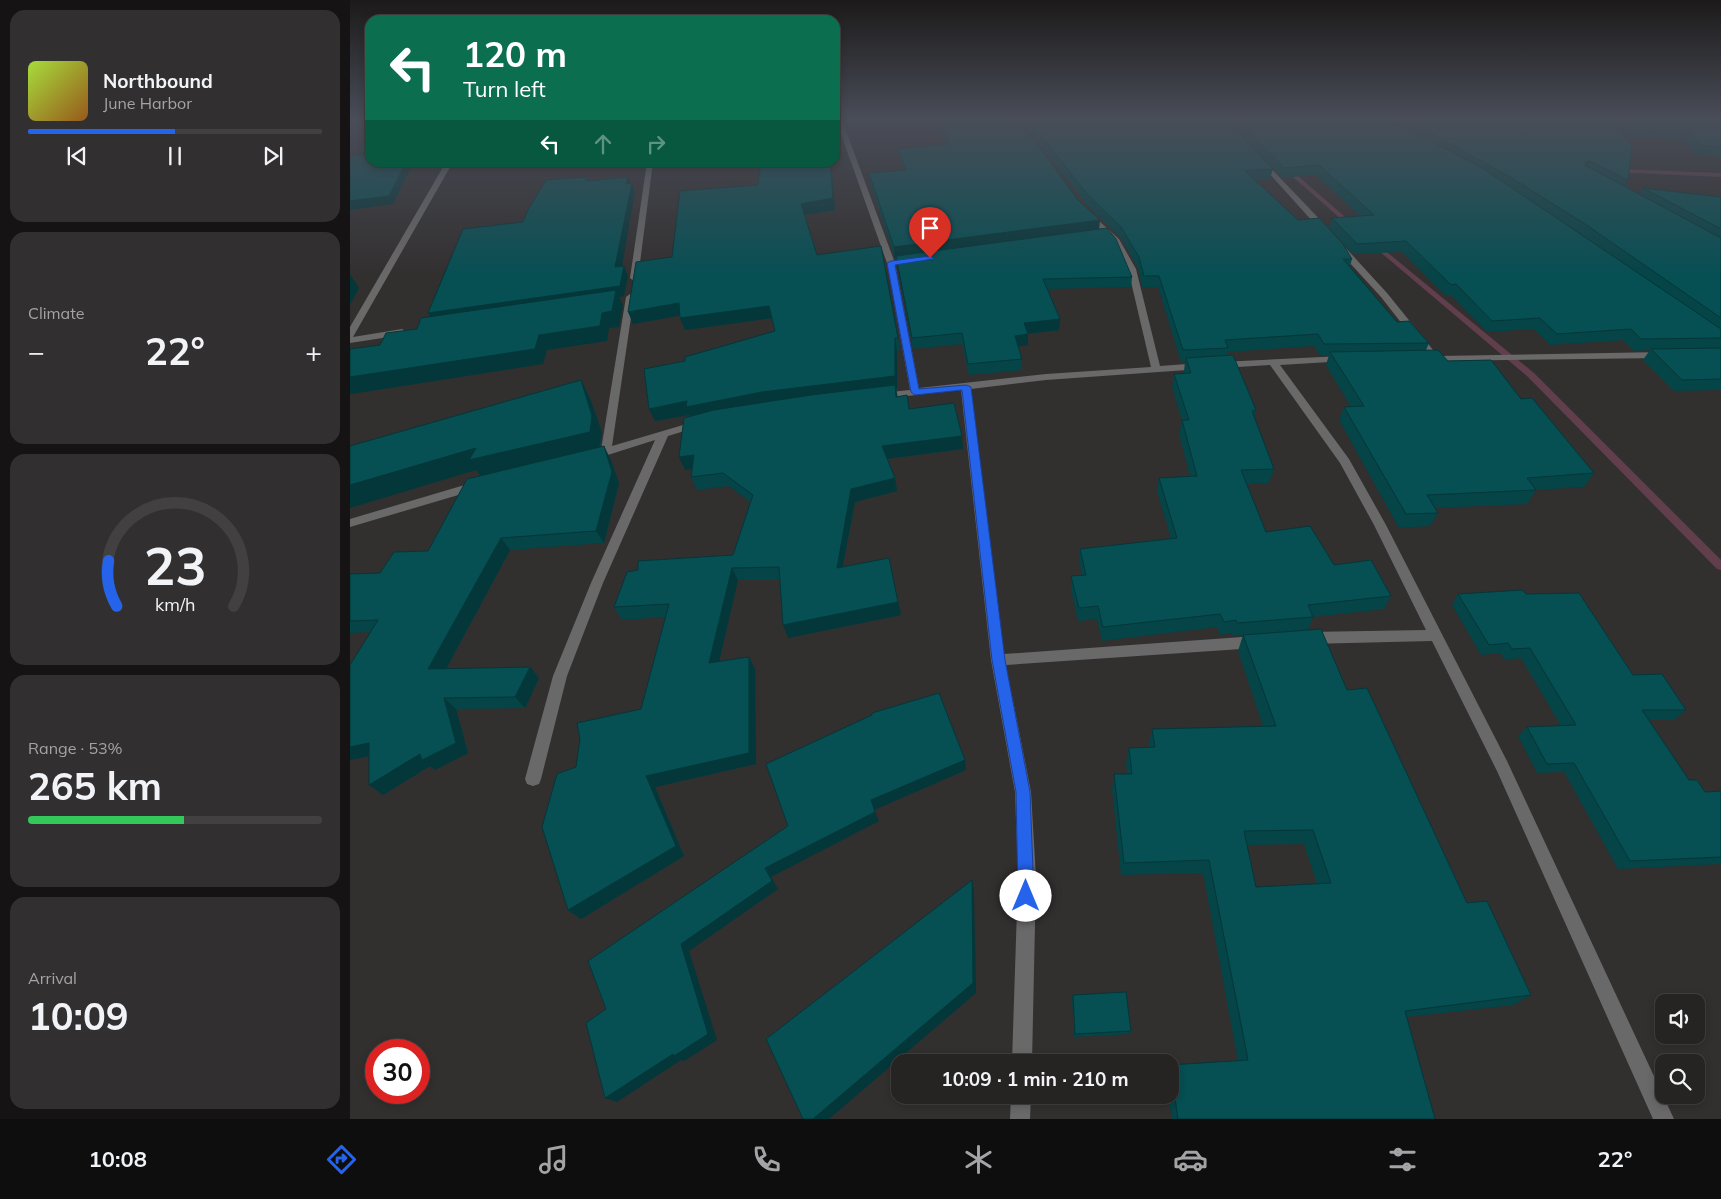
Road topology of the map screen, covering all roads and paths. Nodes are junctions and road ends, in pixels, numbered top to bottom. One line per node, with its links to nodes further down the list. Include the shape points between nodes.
1 (444, 172): 11 (street)
2 (649, 172): 24 (street, via 625,301)
3 (858, 172): 9 (street)
4 (1272, 172): 16 (street, via 1384,295)
5 (1082, 207): 6 (street)
6 (1108, 234): 7 (street); 18 (street, via 1132,269)
7 (1098, 235)
8 (901, 262): 9 (street)
9 (891, 263): 20 (street)
10 (408, 331): 12 (street)
11 (350, 335)
12 (350, 340)
13 (1672, 355): 16 (street)
14 (1355, 359): 17 (street)
15 (1417, 359): 16 (street)
16 (1435, 359)
17 (1272, 361): 18 (street); 28 (street, via 1345,462)
18 (1156, 368): 19 (street)
19 (966, 387): 20 (street); 31 (street)
20 (915, 392): 21 (street)
21 (869, 397)
22 (709, 421): 23 (street)
23 (664, 433): 24 (street); 32 (street, via 597,583 560,676)
24 (606, 453): 25 (street)
25 (580, 459)
26 (490, 482): 27 (street)
27 (350, 523)
28 (1436, 635): 29 (street); 36 (street, via 1502,766)
29 (1290, 639)
30 (1272, 640): 31 (street)
31 (998, 660): 33 (street, via 1023,792 1027,878)
32 (533, 779)
33 (1022, 1054)
34 (1021, 1104): 35 (street)
35 (1020, 1119)
36 (1664, 1119)

